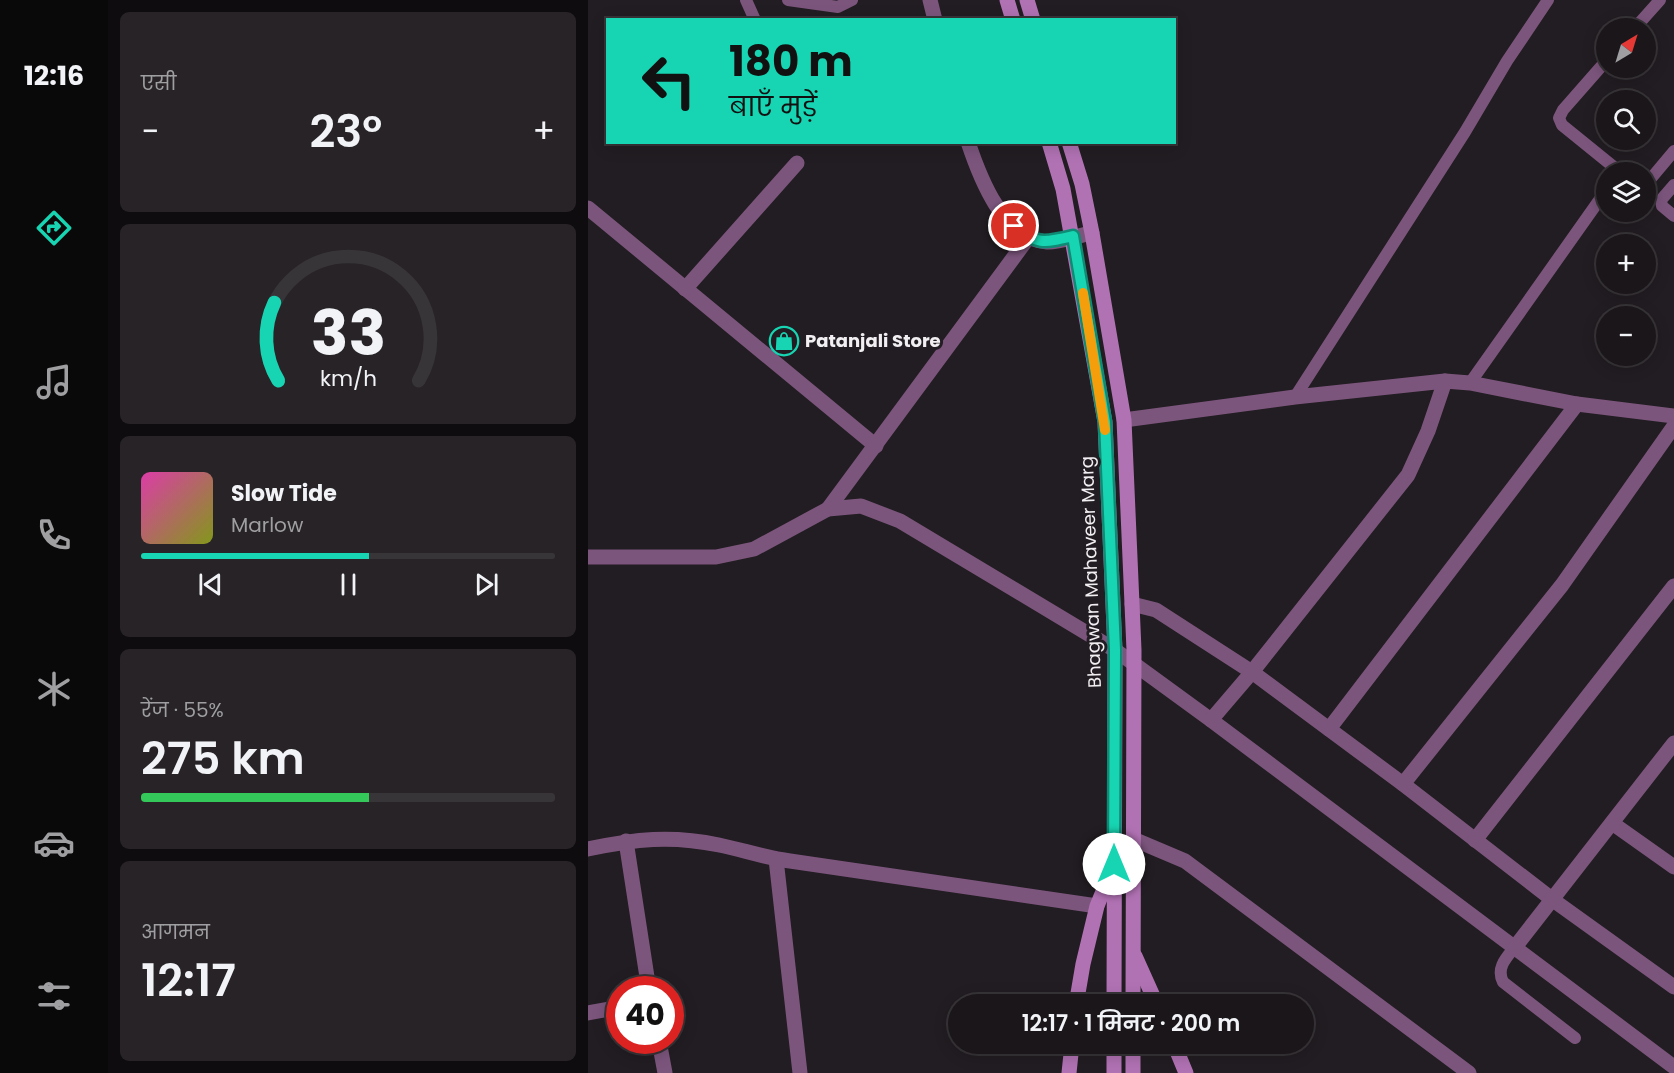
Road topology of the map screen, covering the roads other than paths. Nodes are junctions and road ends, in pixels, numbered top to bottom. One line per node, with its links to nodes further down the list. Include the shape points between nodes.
1 (746, 0): 9 (lane)
2 (789, 0): 3 (lane, via 838,7)
3 (852, 0)
4 (930, 0): 10 (street)
5 (1007, 0): 11 (street)
6 (1027, 0): 12 (street)
7 (1548, 0): 32 (lane)
8 (1660, 0): 13 (lane)
9 (755, 18)
10 (934, 18)
11 (1012, 18)
12 (1032, 18)
13 (1644, 18)
14 (1596, 72): 19 (lane, via 1559,118 1562,125)
15 (969, 144): 28 (street, via 989,196 1000,213)
16 (1050, 144): 27 (street, Bhagwan Mahaveer Marg)
17 (1070, 144): 26 (street, Bhagwan Mahaveer Marg)
18 (1674, 151): 21 (lane)
19 (1608, 162)
20 (797, 163): 29 (street)
21 (1656, 172)
22 (1674, 185): 25 (lane, via 1661,200 1662,206)
23 (1596, 205): 31 (lane)
24 (588, 208): 29 (street)
25 (1674, 216)
26 (1092, 233): 27 (street); 35 (street, Bhagwan Mahaveer Marg)
27 (1073, 236): 28 (street, via 1048,243); 42 (street, Bhagwan Mahaveer Marg, via 1105,422)
28 (1029, 238): 37 (street)
29 (685, 289): 37 (street)
30 (1445, 381): 31 (street); 32 (street); 44 (street, via 1408,475)
31 (1470, 383): 33 (street)
32 (1295, 397): 35 (street)
33 (1577, 404): 34 (street); 46 (street)
34 (1674, 416)
35 (1124, 420): 41 (street, Bhagwan Mahaveer Marg)
36 (1674, 426): 48 (street, via 1562,585)
37 (876, 446): 38 (street)
38 (828, 509): 39 (street, via 754,549 716,557); 42 (street, via 861,506 900,521)
39 (588, 557)
40 (1674, 586): 51 (street)
41 (1132, 604): 43 (street, Bhagwan Mahaveer Marg); 44 (street, via 1156,610)
42 (1115, 650): 43 (street); 55 (street, Bhagwan Mahaveer Marg)
43 (1133, 663): 45 (street); 50 (street, Bhagwan Mahaveer Marg)
44 (1252, 672): 45 (street); 46 (street)
45 (1211, 720): 59 (street)
46 (1329, 729): 48 (street)
47 (1673, 747): 49 (street)
48 (1403, 784): 51 (street)
49 (1612, 823): 56 (street); 57 (street)
50 (1133, 839): 60 (street, Bhagwan Mahaveer Marg); 82 (street, via 1185,861)
51 (1475, 840): 57 (street)
52 (626, 841): 53 (street); 54 (street, via 662,838 717,845); 61 (street)
53 (588, 849)
54 (776, 860): 58 (street); 77 (street)
55 (1114, 864): 58 (street); 64 (street, Bhagwan Mahaveer Marg)
56 (1674, 867)
57 (1553, 900): 59 (street); 62 (street)
58 (1096, 906): 63 (street)
59 (1515, 947): 69 (lane, via 1500,968 1503,982); 75 (street)
60 (1132, 950): 65 (street, Bhagwan Mahaveer Marg); 66 (street)
61 (647, 976)
62 (1674, 987)
63 (1078, 994)
64 (1114, 994)
65 (1132, 994)
66 (1152, 994)
67 (606, 1010): 68 (street)
68 (588, 1013)
69 (1575, 1038)
70 (661, 1054): 76 (street)
71 (1071, 1054): 78 (street)
72 (1114, 1054): 79 (street)
73 (1133, 1054): 80 (street)
74 (1178, 1054): 81 (street)
75 (1674, 1067)
76 (665, 1073)
77 (800, 1073)
78 (1069, 1073)
79 (1114, 1073)
80 (1133, 1073)
81 (1186, 1073)
82 (1469, 1073)

